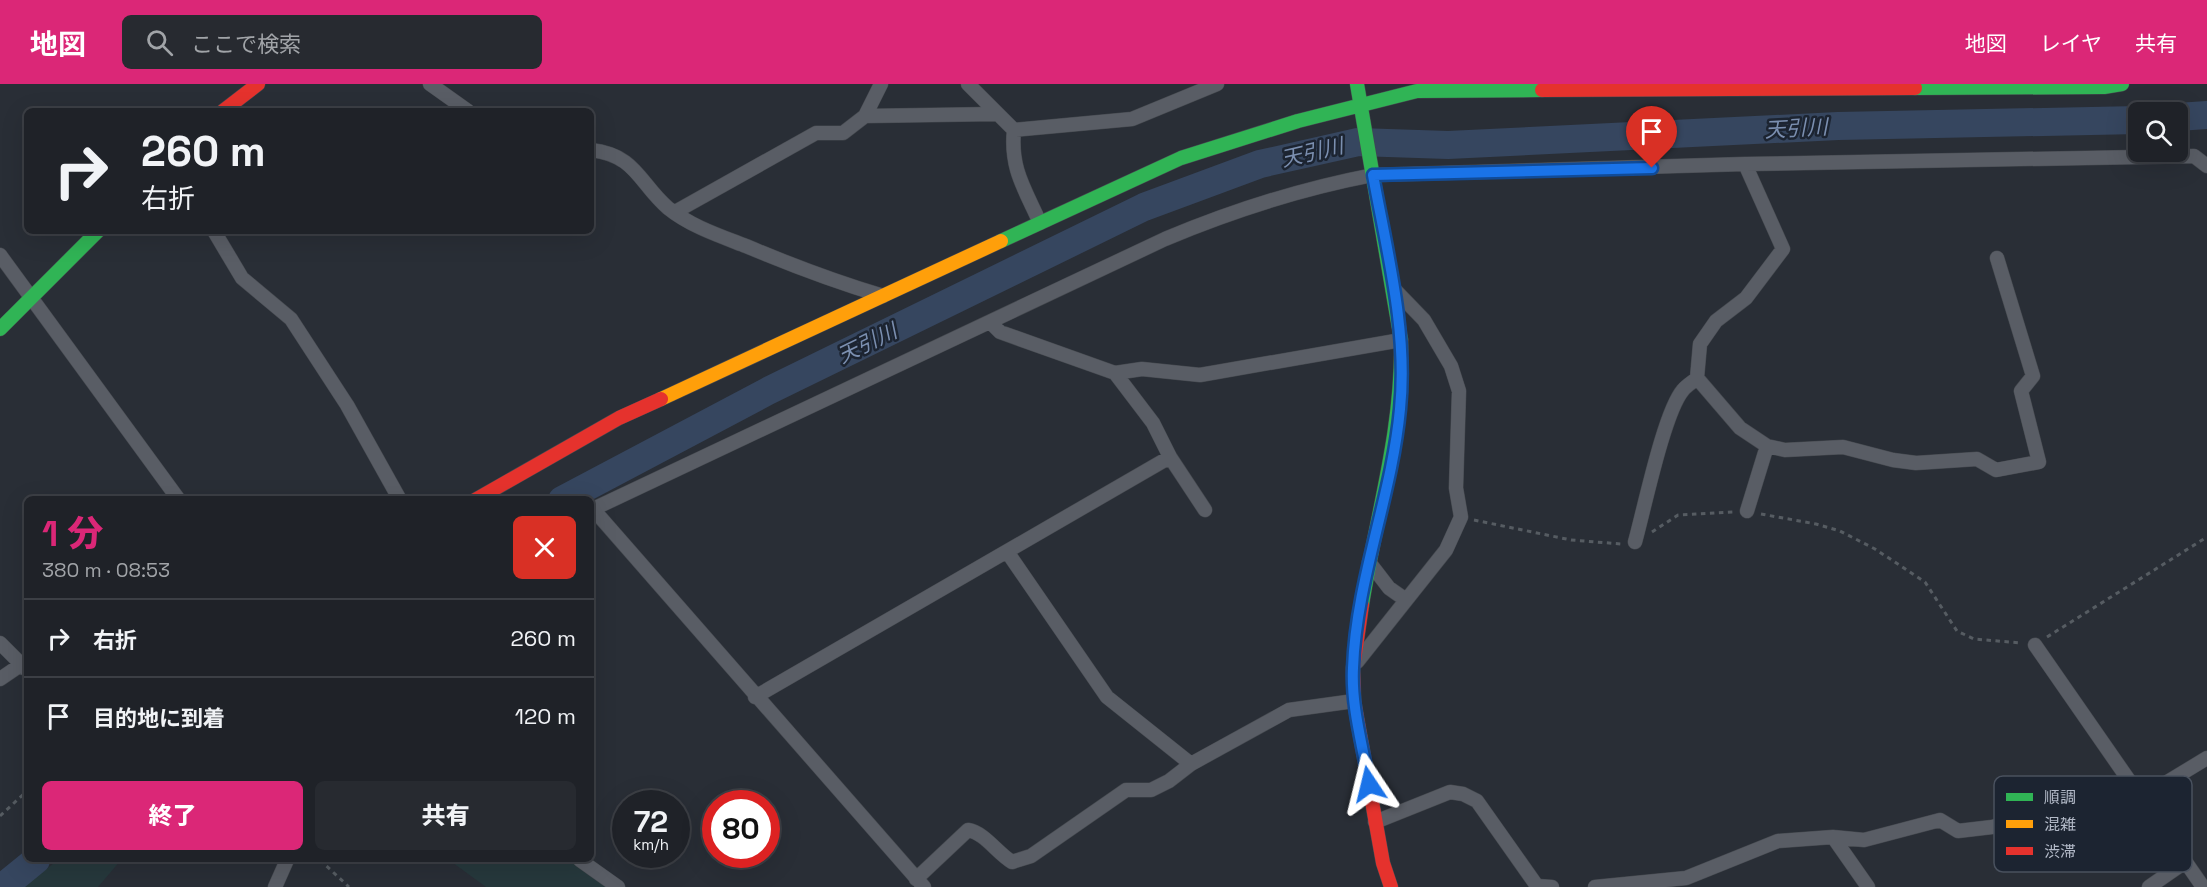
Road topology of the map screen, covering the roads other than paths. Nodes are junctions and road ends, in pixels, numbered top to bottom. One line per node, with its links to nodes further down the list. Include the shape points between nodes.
1 (258, 84): 8 (main road)
2 (430, 84): 9 (street)
3 (882, 84): 12 (street)
4 (968, 84): 11 (street)
5 (1217, 84): 13 (street, via 1132,119)
6 (1357, 84): 10 (main road)
7 (2122, 84): 10 (main road, via 1417,91)
8 (227, 108)
9 (464, 108)
10 (1362, 108): 17 (main road); 19 (main road, via 1262,129 1181,158)
11 (996, 114): 12 (street); 13 (street)
12 (865, 116): 18 (street, via 843,133 816,133)
13 (1014, 130): 19 (street, via 1012,153 1016,169)
14 (594, 150): 18 (street, via 631,164)
15 (1745, 164): 16 (street, via 2194,156); 17 (street); 31 (street, via 1783,249 1746,298 1716,321 1700,344)
16 (2207, 166)
17 (1373, 172): 24 (main road); 27 (street, via 1231,211)
18 (675, 212): 25 (street, via 704,229 831,281)
19 (1040, 223): 25 (main road)
20 (95, 234): 26 (main road)
21 (216, 234): 35 (street, via 242,278 291,319 347,405)
22 (0, 255): 26 (street)
23 (1997, 258): 32 (street, via 2033,376 2021,391 2039,462 1996,470 1977,459 1916,463 1843,447 1785,450)
24 (1393, 288): 29 (main road); 44 (street, via 1424,320 1451,366 1459,391 1456,488 1461,517 1446,550)
25 (883, 296): 36 (main road, via 619,418)
26 (30, 299): 28 (main road); 34 (street)
27 (990, 322): 30 (street, via 1000,332); 37 (street)
28 (0, 330)
29 (1401, 340): 30 (street, via 1200,375 1142,369); 43 (main road, via 1400,410)
30 (1115, 374): 33 (street, via 1153,423)
31 (1697, 378): 32 (street, via 1740,428); 41 (street, via 1682,390 1677,400)
32 (1767, 446): 39 (street)
33 (1170, 457): 38 (street); 42 (street)
34 (176, 496)
35 (398, 496)
36 (482, 496)
37 (594, 509)
38 (1204, 510)
39 (1747, 511)
40 (594, 512): 51 (street)
41 (1635, 542)
42 (1008, 553): 51 (street); 54 (street, via 1107,697)
43 (1369, 562): 44 (street, via 1389,588); 49 (main road)
44 (1406, 600): 49 (street)
45 (0, 642): 47 (street)
46 (2035, 645): 55 (street)
47 (24, 666)
48 (24, 667): 50 (street)
49 (1353, 668): 52 (main road)
50 (0, 679)
51 (755, 697): 64 (street)
52 (1354, 701): 54 (street, via 1289,710); 57 (main road)
53 (2207, 758): 56 (street)
54 (1191, 764): 64 (street, via 1151,790 1126,790 1031,856 1012,862 996,852 978,832 968,830)
55 (2126, 776)
56 (2177, 776)
57 (1375, 822): 67 (main road); 68 (street, via 1450,792 1463,794 1477,801 1537,886)
58 (1994, 827): 59 (street, via 1959,831 1940,820 1864,840)
59 (1833, 837): 69 (street, via 1778,841 1686,878); 70 (street)
60 (286, 862): 65 (street)
61 (583, 862): 66 (street)
62 (2171, 872): 71 (street)
63 (2192, 872): 72 (street)
64 (920, 883)
65 (275, 887)
66 (618, 887)
67 (1391, 887)
68 (1552, 887)
69 (1595, 887)
70 (1868, 887)
71 (2149, 887)
72 (2203, 887)

